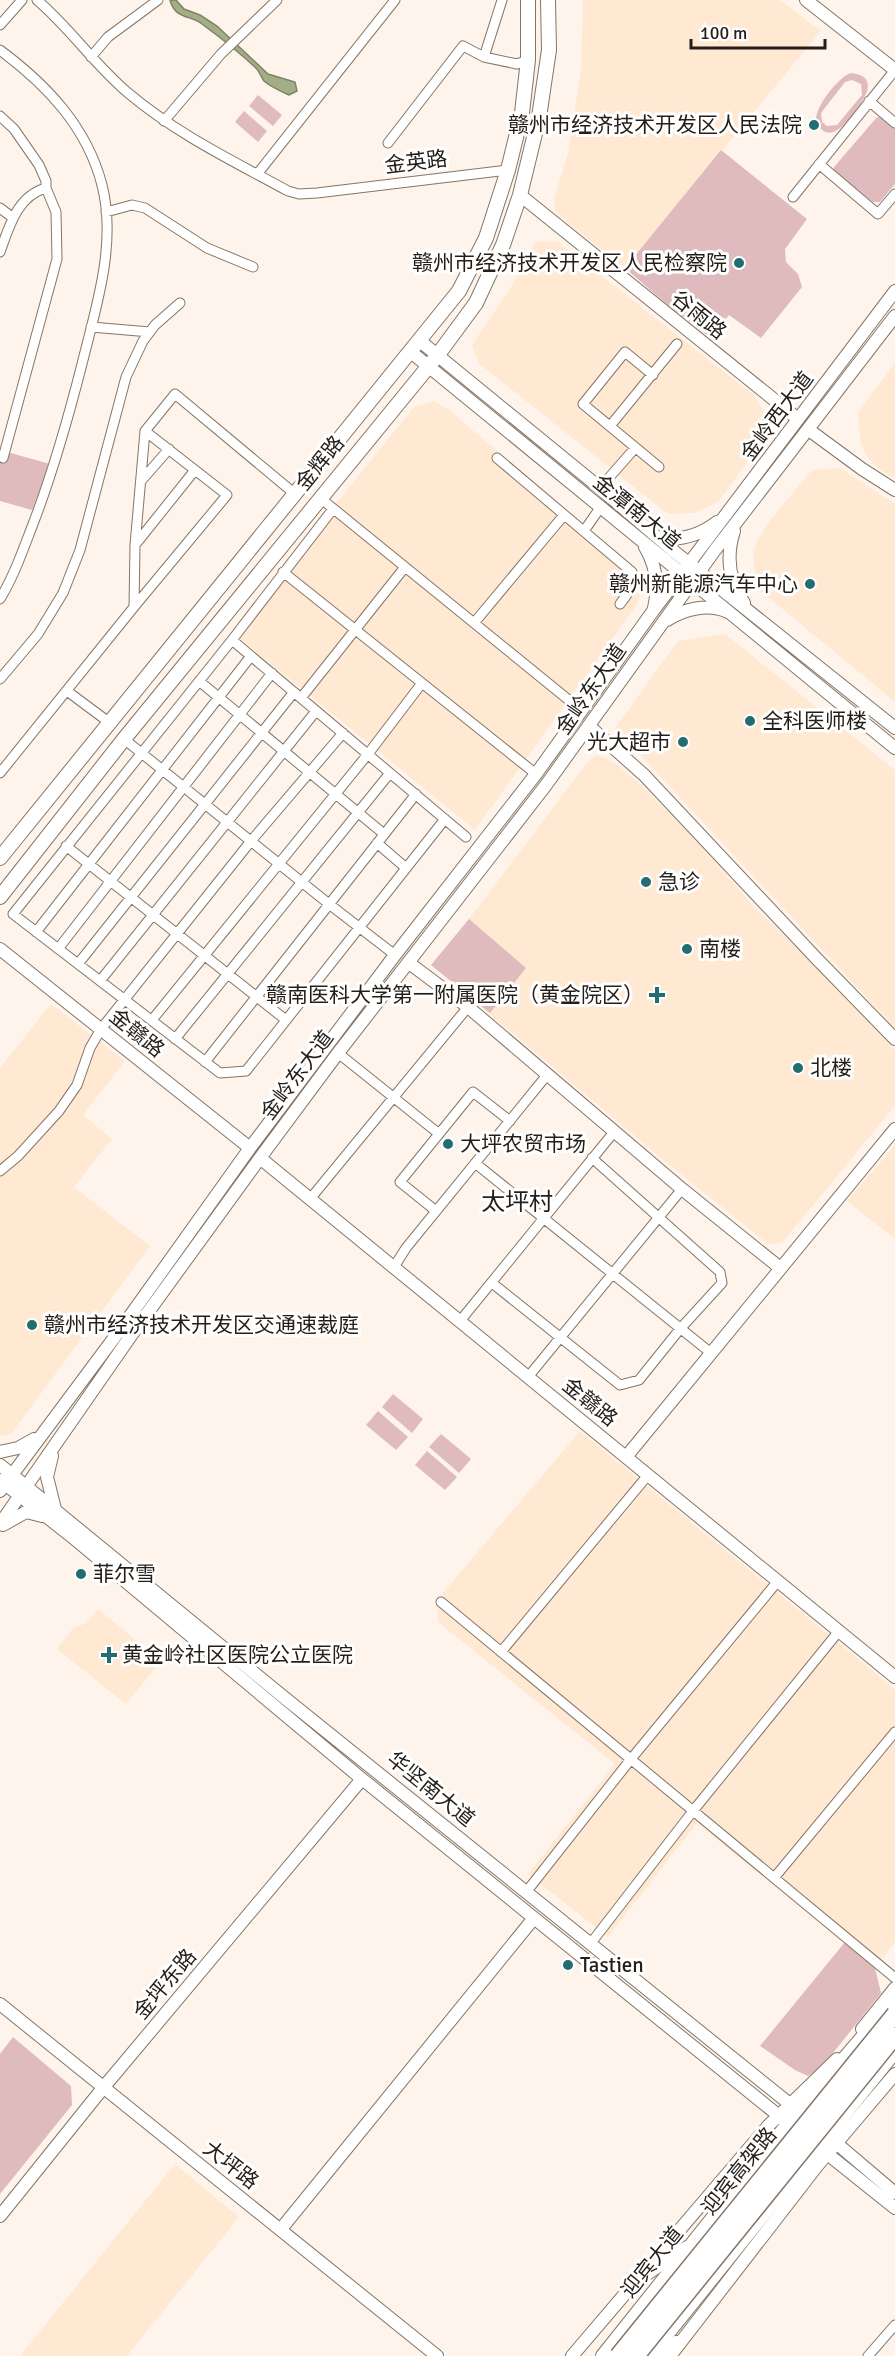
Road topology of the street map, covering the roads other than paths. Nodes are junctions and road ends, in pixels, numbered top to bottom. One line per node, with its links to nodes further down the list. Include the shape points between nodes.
1 (22, 0): 10 (street)
2 (38, 0): 12 (street, 金英路)
3 (158, 0): 12 (street, via 108,37)
4 (277, 0): 18 (street, via 220,54)
5 (395, 0): 23 (street)
6 (502, 0): 13 (street)
7 (528, 0): 14 (main road, 金辉路)
8 (548, 0): 26 (main road, 金辉路, via 549,50 539,117)
9 (806, 0): 15 (main road)
10 (0, 25)
11 (0, 50): 29 (street, via 23,67 71,118 84,138 101,183)
12 (91, 57): 18 (street, 金英路)
13 (484, 57): 14 (street, via 517,64); 20 (street, via 463,46)
14 (528, 60): 22 (main road, 金辉路, via 522,113)
15 (895, 70): 16 (street)
16 (869, 101): 19 (street); 21 (street)
17 (0, 116): 24 (street, via 39,165)
18 (164, 121): 23 (street, 金英路)
19 (895, 123)
20 (388, 143)
21 (819, 164): 25 (street, via 878,214); 27 (street)
22 (508, 170): 23 (street, 金英路, via 299,194); 39 (main road, 金辉路, via 486,238 459,291)
23 (258, 173)
24 (46, 188): 30 (street, via 30,195); 48 (street, via 56,213 57,259)
25 (895, 194)
26 (520, 195): 40 (main road, 金辉路, via 503,245 476,303); 42 (main road, 谷雨路)
27 (793, 197)
28 (0, 208): 30 (street)
29 (106, 212): 32 (street, via 132,205 145,208 207,248); 36 (street, via 104,271)
30 (12, 217): 31 (street)
31 (0, 252)
32 (253, 267)
33 (895, 291): 42 (main road, 金岭西大道)
34 (180, 303): 37 (street)
35 (893, 323): 44 (main road, 金岭西大道)
36 (91, 327): 37 (street); 70 (street, via 56,462)
37 (150, 332): 84 (street, via 126,377 80,550 63,593 38,634)
38 (678, 344): 41 (street)
39 (415, 347): 40 (main road, 金潭南大道); 55 (main road, 金辉路)
40 (432, 361): 53 (main road, 金潭南大道); 56 (main road, 金辉路); 58 (main road, 金潭南大道)
41 (653, 375): 43 (street); 43 (street, via 625,352 583,404)
42 (798, 419): 60 (main road, 金岭西大道)
43 (610, 426): 46 (street)
44 (809, 430): 54 (main road); 61 (main road, 金岭西大道)
45 (145, 431): 47 (street); 52 (street); 55 (street, via 175,394)
46 (635, 448): 50 (street); 53 (street)
47 (169, 449): 51 (street); 52 (street)
48 (3, 458)
49 (497, 458): 59 (street)
50 (659, 467)
51 (195, 470): 65 (street); 72 (street, via 226,495)
52 (141, 482): 65 (street)
53 (600, 488): 63 (main road, 金潭南大道)
54 (895, 490)
55 (295, 494): 93 (main road, 金辉路)
56 (319, 497): 57 (street); 98 (main road, 金辉路)
57 (333, 508): 66 (street); 68 (street)
58 (600, 508): 62 (street); 64 (main road, 金潭南大道)
59 (564, 515): 62 (street); 76 (street)
60 (725, 517): 63 (main road, via 693,536); 67 (main road, 金岭西大道)
61 (738, 520): 69 (main road, 金岭西大道); 73 (main road, via 729,563 737,592)
62 (584, 531): 71 (street, via 632,572 634,585)
63 (660, 538): 67 (main road, 金潭南大道)
64 (639, 539): 67 (main road, 金潭南大道); 74 (main road, via 655,570)
65 (135, 545): 72 (street)
66 (405, 567): 76 (street); 78 (street)
67 (686, 568): 69 (main road, 金潭南大道); 74 (main road, 金岭东大道)
68 (283, 572): 78 (street); 79 (street)
69 (697, 576): 73 (main road, 金潭南大道); 75 (main road, 金潭南大道); 77 (main road, 金岭东大道)
70 (0, 599)
71 (620, 604)
72 (134, 607): 87 (street)
73 (748, 609): 95 (main road, 金潭南大道)
74 (653, 611): 81 (main road, 金岭东大道)
75 (739, 619): 77 (main road, via 724,610 700,608 675,615); 99 (main road, 金潭南大道)
76 (474, 623): 90 (street)
77 (661, 624): 83 (main road, 金岭东大道)
78 (356, 630): 86 (street); 88 (street)
79 (232, 640): 80 (street); 85 (street)
80 (251, 656): 82 (street); 89 (street)
81 (610, 670): 83 (main road); 90 (main road, 金岭东大道)
82 (272, 673): 88 (street); 92 (street)
83 (622, 678): 94 (main road, 金岭东大道)
84 (0, 679)
85 (199, 681): 89 (street); 101 (street)
86 (422, 683): 102 (street); 107 (street)
87 (67, 691): 93 (street); 105 (street)
88 (297, 695): 91 (street); 96 (street)
89 (219, 698): 92 (street); 103 (street)
90 (581, 710): 107 (main road, 金岭东大道)
91 (316, 711): 97 (street); 100 (street)
92 (240, 714): 96 (street); 108 (street)
93 (110, 723): 120 (main road, 金辉路)
94 (590, 726): 137 (main road, 金岭东大道); 148 (main road, via 644,775)
95 (895, 728)
96 (262, 733): 100 (street); 111 (street)
97 (343, 733): 102 (street); 104 (street)
98 (124, 739): 101 (street); 126 (main road, 金辉路)
99 (895, 748)
100 (284, 751): 104 (street); 114 (street)
101 (140, 754): 103 (street); 119 (street)
102 (368, 754): 106 (street); 109 (street)
103 (162, 771): 108 (street); 121 (street)
104 (309, 772): 109 (street); 117 (street)
105 (0, 773)
106 (390, 773): 110 (street); 112 (street)
107 (536, 774): 135 (main road, 金岭东大道)
108 (183, 788): 111 (street); 124 (street)
109 (336, 794): 112 (street); 122 (street)
110 (416, 794): 113 (street); 115 (street)
111 (204, 805): 114 (street); 127 (street)
112 (358, 812): 115 (street); 125 (street)
113 (445, 819): 116 (street); 123 (street)
114 (227, 823): 117 (street); 129 (street)
115 (384, 834): 118 (street)
116 (466, 837)
117 (250, 841): 122 (street); 132 (street)
118 (377, 843): 123 (street); 128 (street)
119 (66, 846): 121 (street); 131 (street, via 13,914)
120 (0, 858)
121 (89, 864): 124 (street); 131 (street)
122 (279, 864): 125 (street); 136 (street)
123 (406, 868): 130 (street)
124 (110, 881): 127 (street); 133 (street)
125 (302, 882): 128 (street); 139 (street)
126 (0, 897)
127 (131, 897): 129 (street); 138 (street)
128 (329, 904): 130 (street); 141 (street)
129 (153, 915): 132 (street); 140 (street)
130 (359, 928): 135 (street); 145 (street)
131 (36, 932): 133 (street)
132 (178, 934): 136 (street); 142 (street)
133 (58, 948): 138 (street)
134 (0, 950): 146 (main road, 金赣路)
135 (395, 955): 157 (main road, 金岭东大道)
136 (205, 956): 139 (street); 144 (street)
137 (409, 963): 143 (main road); 149 (main road, 金岭东大道)
138 (78, 964): 140 (street)
139 (228, 974): 141 (street); 147 (street)
140 (100, 981): 142 (street)
141 (257, 996): 145 (street); 150 (street)
142 (125, 1000): 144 (street); 146 (street)
143 (468, 1007): 151 (main road); 152 (street)
144 (152, 1020): 147 (street)
145 (286, 1020): 150 (street, via 246,1071 220,1073)
146 (101, 1029): 157 (main road, 金赣路); 161 (street, via 77,1085 59,1111)
147 (175, 1039): 150 (street)
148 (895, 1039)
149 (338, 1053): 152 (street); 158 (main road, 金岭东大道)
150 (205, 1062)
151 (547, 1075): 153 (street); 155 (main road)
152 (393, 1097): 156 (street); 163 (street)
153 (510, 1121): 156 (street, via 473,1092); 160 (street)
154 (895, 1129): 168 (main road)
155 (614, 1132): 159 (street); 162 (main road)
156 (438, 1133): 164 (street, via 400,1182)
157 (250, 1148): 173 (main road, 金岭东大道)
158 (260, 1158): 163 (main road, 金赣路); 173 (main road, 金岭东大道)
159 (592, 1158): 165 (street); 166 (street)
160 (475, 1163): 164 (street); 166 (street)
161 (0, 1171)
162 (682, 1189): 165 (street); 168 (main road)
163 (310, 1199): 167 (main road, 金赣路)
164 (436, 1211): 167 (street)
165 (659, 1217): 169 (street); 172 (street, via 720,1272 722,1283)
166 (544, 1219): 169 (street); 170 (street)
167 (394, 1267): 171 (main road, 金赣路)
168 (779, 1267): 175 (main road)
169 (612, 1274): 172 (street); 174 (street)
170 (492, 1283): 171 (street); 174 (street)
171 (460, 1321): 176 (main road, 金赣路)
172 (680, 1329): 174 (street, via 639,1380 620,1385); 175 (street)
173 (125, 1334): 177 (main road, 金岭东大道); 178 (main road, 金岭东大道)
174 (561, 1337): 176 (street)
175 (711, 1353): 180 (main road)
176 (528, 1377): 180 (main road, 金赣路)
177 (42, 1433): 179 (main road, via 24,1446); 183 (main road, 金岭东大道)
178 (56, 1444): 184 (main road, 金岭东大道); 185 (main road, via 47,1478)
179 (0, 1452)
180 (626, 1456): 182 (main road, 金赣路)
181 (0, 1465): 183 (main road, 华坚南大道)
182 (648, 1475): 187 (main road, 金赣路); 190 (street)
183 (4, 1483): 184 (main road, 华坚南大道)
184 (23, 1491): 185 (main road, 华坚南大道); 186 (main road, 金岭东大道)
185 (52, 1514): 186 (main road, via 26,1512); 194 (main road, 华坚南大道); 197 (main road, 华坚南大道)
186 (0, 1526)
187 (778, 1581): 189 (main road, 金赣路); 193 (street)
188 (441, 1602): 190 (street)
189 (839, 1631): 191 (main road, 金赣路); 195 (street)
190 (501, 1652): 193 (street)
191 (895, 1677)
192 (895, 1732): 196 (street)
193 (631, 1759): 195 (street); 197 (street)
194 (362, 1779): 198 (main road, 华坚南大道); 208 (main road, 金坪东路)
195 (693, 1811): 196 (street); 199 (street)
196 (774, 1878): 200 (street)
197 (527, 1891): 199 (main road, 华坚南大道)
198 (534, 1918): 210 (main road, 华坚南大道); 215 (main road)
199 (591, 1943): 209 (main road, 华坚南大道)
200 (895, 1978)
201 (895, 1988): 209 (main road)
202 (895, 2000): 209 (main road, 迎宾大道)
203 (0, 2004): 208 (main road, 大坪路)
204 (895, 2014): 225 (highway, 迎宾高架路, bridge)
205 (895, 2036): 226 (highway, 迎宾高架路, bridge)
206 (895, 2051): 211 (main road)
207 (895, 2074): 211 (main road)
208 (103, 2088): 214 (main road, 金坪东路); 215 (main road, 大坪路)
209 (794, 2107): 210 (main road, 迎宾大道); 211 (main road, 华坚南大道)
210 (784, 2119): 211 (main road, 华坚南大道); 216 (main road, 迎宾大道); 217 (main road)
211 (827, 2145): 212 (main road); 213 (main road); 219 (main road); 227 (main road)
212 (895, 2193)
213 (895, 2208)
214 (0, 2216)
215 (281, 2229): 222 (main road, 大坪路)
216 (696, 2241): 217 (main road); 224 (main road, 迎宾大道)
217 (631, 2285): 223 (main road)
218 (895, 2325): 220 (street)
219 (688, 2332): 228 (main road); 229 (main road)
220 (886, 2336): 221 (street); 230 (street)
221 (895, 2343)
222 (437, 2356)
223 (572, 2356)
224 (603, 2356)
225 (618, 2356)
226 (636, 2356)
227 (649, 2356)
228 (658, 2356)
229 (670, 2356)
230 (867, 2356)

